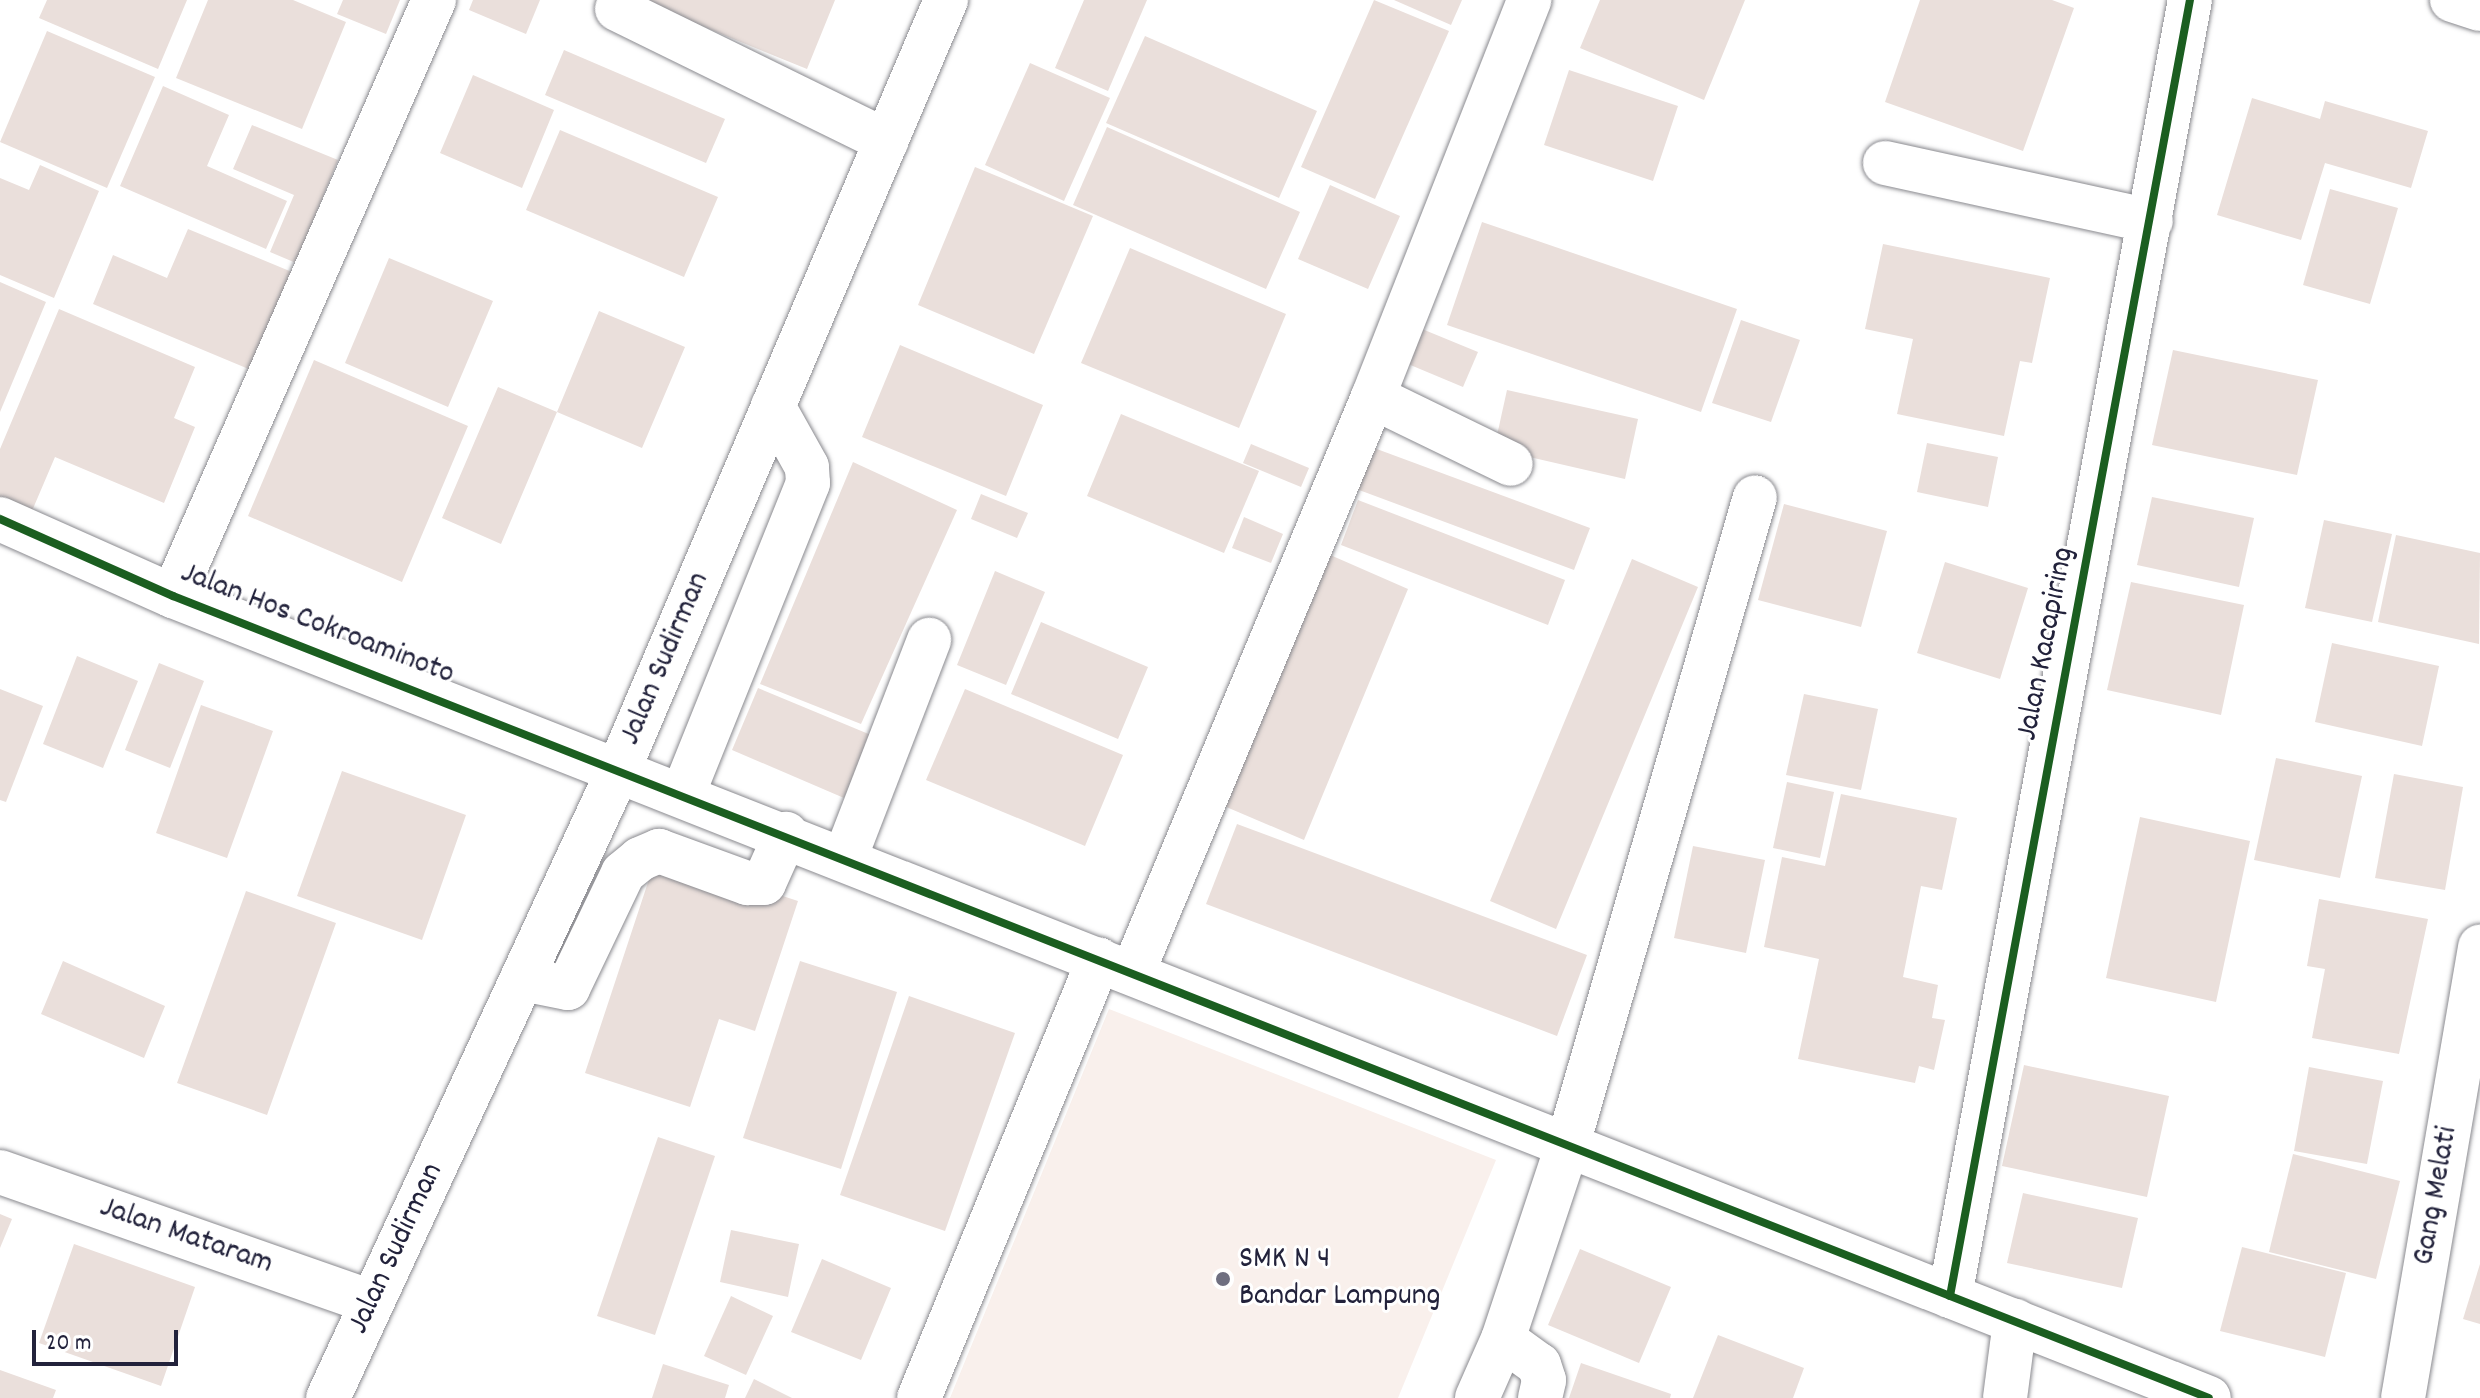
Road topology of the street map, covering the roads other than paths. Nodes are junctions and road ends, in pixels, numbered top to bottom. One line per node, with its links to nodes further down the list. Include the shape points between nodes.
1 (434, 0): 16 (street)
2 (946, 0): 8 (street, Jalan Sudirman)
3 (1529, 0): 11 (street)
4 (2190, 0): 10 (street, Jalan Kacapiring)
5 (2452, 0): 7 (street)
6 (617, 9): 8 (street)
7 (2480, 9)
8 (886, 141): 12 (street, Jalan Sudirman)
9 (1885, 163): 10 (street)
10 (2151, 221): 27 (street, Jalan Kacapiring)
11 (1373, 397): 13 (street); 23 (street)
12 (773, 406): 18 (street, Jalan Sudirman); 19 (street, via 807,467 808,483)
13 (1511, 464)
14 (1755, 497): 25 (street)
15 (0, 519): 16 (street, Jalan Hos Cokroaminoto)
16 (173, 596): 18 (street, Jalan Hos Cokroaminoto)
17 (929, 640): 21 (street)
18 (619, 769): 19 (street, Jalan Hos Cokroaminoto); 24 (street, Jalan Sudirman)
19 (683, 794): 20 (street, Jalan Hos Cokroaminoto)
20 (786, 834): 21 (street, Jalan Hos Cokroaminoto); 24 (street, via 764,883 747,883 659,851 640,859 623,873 568,988)
21 (845, 858): 23 (street, Jalan Hos Cokroaminoto)
22 (2480, 947): 37 (street, Gang Melati)
23 (1116, 965): 25 (street, Jalan Hos Cokroaminoto); 32 (street)
24 (522, 979): 28 (street, Jalan Sudirman)
25 (1568, 1144): 27 (street, Jalan Hos Cokroaminoto); 30 (street)
26 (0, 1172): 28 (street, Jalan Mataram)
27 (1950, 1296): 29 (street, Jalan Hos Cokroaminoto)
28 (372, 1302): 31 (street, Jalan Sudirman)
29 (2015, 1321): 35 (street); 36 (street, Jalan Hos Cokroaminoto)
30 (1503, 1339): 33 (street); 34 (street, via 1539,1365 1544,1380)
31 (328, 1398)
32 (919, 1398)
33 (1477, 1398)
34 (1540, 1398)
35 (2005, 1398)
36 (2209, 1398)
37 (2403, 1398)

